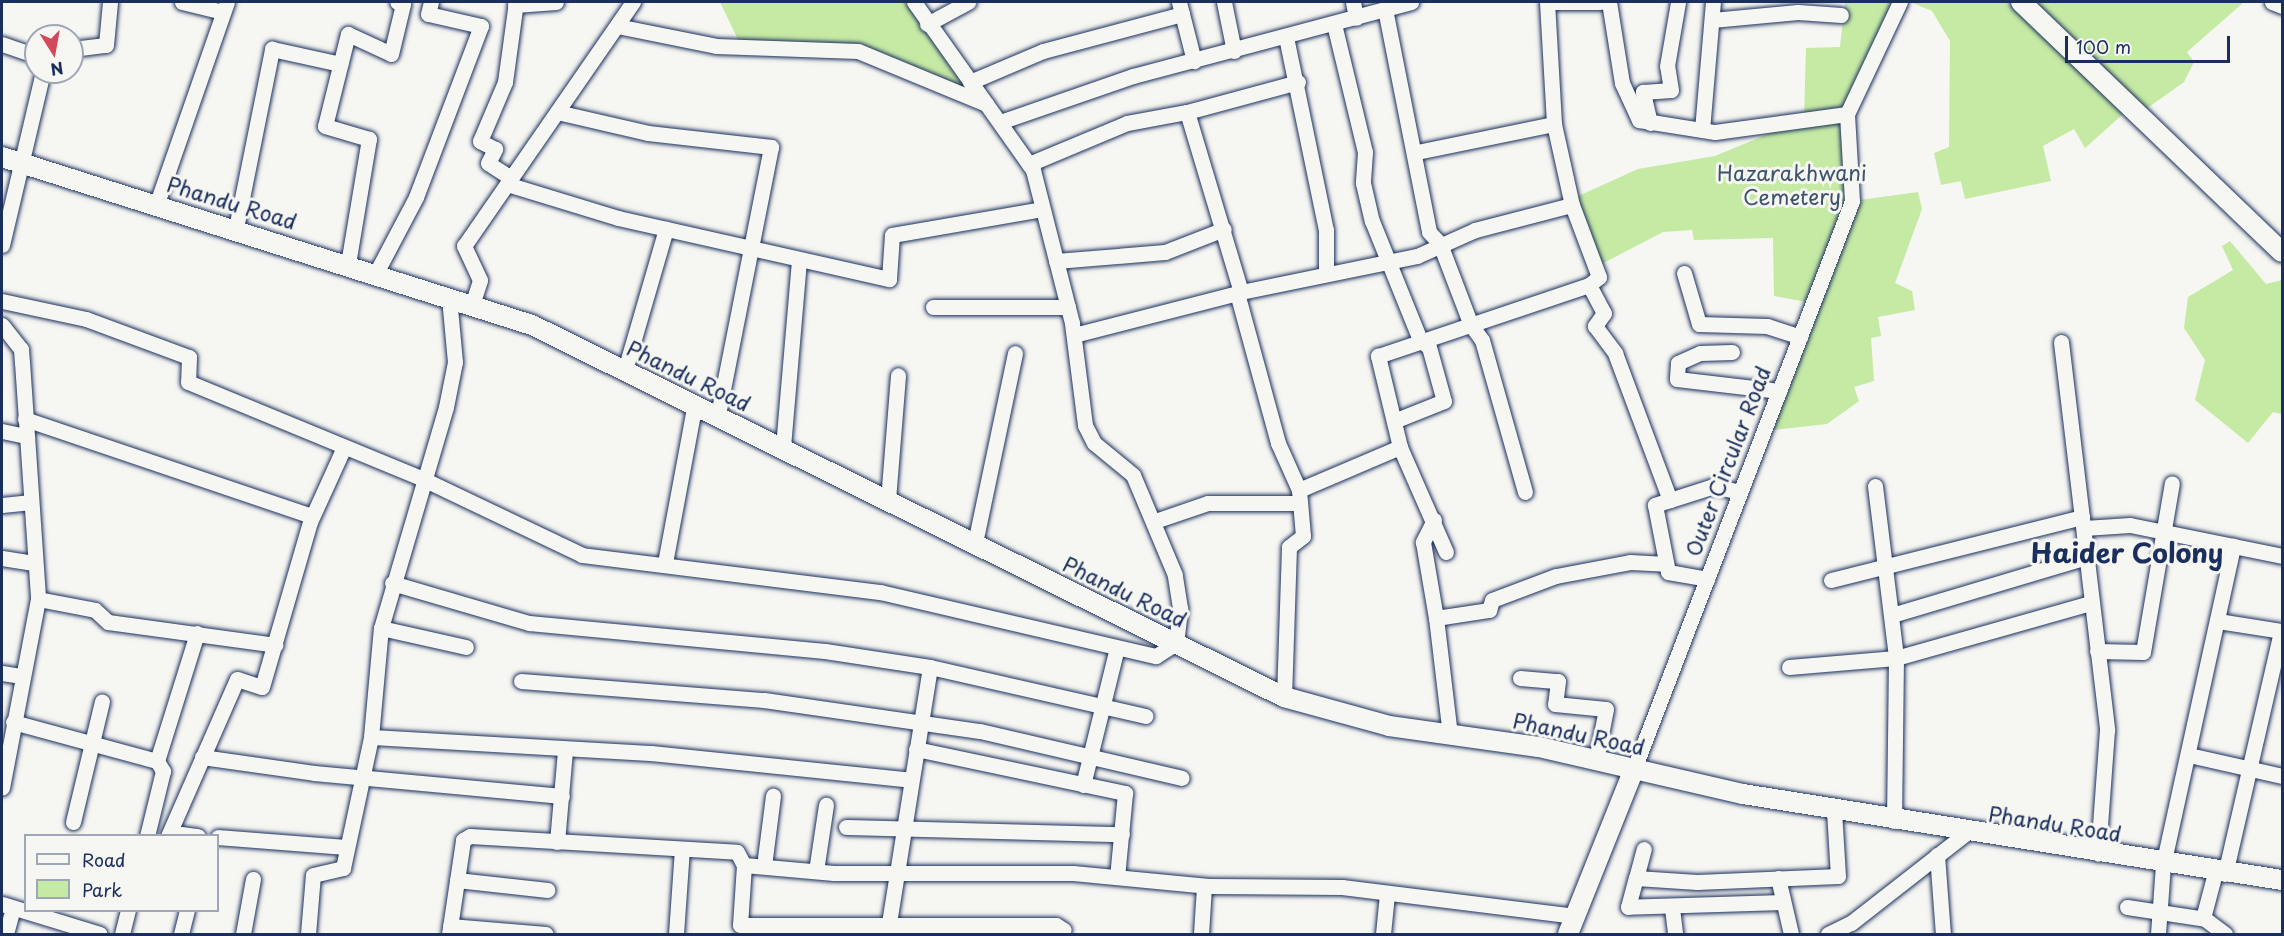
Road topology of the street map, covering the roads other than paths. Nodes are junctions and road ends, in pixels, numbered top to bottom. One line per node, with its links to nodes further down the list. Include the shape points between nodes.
1 (110, 2): 33 (street, via 106,45)
2 (182, 2): 23 (street)
3 (397, 2): 37 (street, via 403,4 391,54 348,34)
4 (431, 2): 69 (street, via 428,14 482,26 416,197)
5 (556, 2): 20 (street)
6 (633, 2): 30 (street)
7 (914, 2): 28 (street)
8 (968, 2): 28 (street)
9 (1224, 2): 34 (street)
10 (1353, 2): 26 (street)
11 (1411, 2): 21 (street)
12 (1551, 2): 13 (street); 47 (street)
13 (1600, 2)
14 (1609, 2): 46 (street, via 1622,83 1632,114)
15 (1678, 2): 46 (street, via 1667,66 1671,90 1643,92)
16 (1713, 2): 27 (street)
17 (1900, 2): 44 (street, Outer Circular Road)
18 (2021, 2): 63 (main road)
19 (2272, 2): 22 (street)
20 (515, 3): 53 (street, via 505,82 480,141 495,149 488,164)
21 (1389, 6): 26 (street); 49 (street)
22 (2283, 6)
23 (225, 7): 54 (street)
24 (1181, 8): 36 (street); 38 (street, via 1043,51 986,71)
25 (1841, 15): 27 (street, via 1798,12)
26 (1356, 18): 29 (street)
27 (1712, 20): 48 (street)
28 (927, 24): 38 (street)
29 (1334, 24): 31 (street); 66 (street, via 1365,152 1363,183 1372,221)
30 (617, 26): 41 (street, via 716,46 858,51); 42 (street)
31 (1287, 37): 34 (street); 39 (street)
32 (2, 44): 35 (street)
33 (84, 48)
34 (1234, 51): 36 (street)
35 (24, 52)
36 (1194, 61): 45 (street)
37 (340, 64): 57 (street, via 272,49); 67 (street, via 325,126 369,140)
38 (970, 82): 41 (street)
39 (1298, 82): 43 (street); 68 (street, via 1326,230)
40 (40, 84): 52 (street)
41 (986, 104): 45 (street)
42 (557, 112): 53 (street); 62 (street, via 648,133 771,147)
43 (1186, 112): 51 (street, via 1127,123); 59 (street)
44 (1847, 114): 48 (street); 81 (street, Outer Circular Road, via 1852,201)
45 (1000, 122): 51 (street)
46 (1650, 123): 48 (street)
47 (1554, 124): 49 (street); 55 (street)
48 (1702, 130)
49 (1417, 152): 60 (street, via 1430,232)
50 (2, 157): 52 (main road, Phandu Road)
51 (1029, 164): 56 (street)
52 (23, 166): 54 (main road, Phandu Road); 61 (street)
53 (509, 181): 58 (street); 75 (street, via 464,246 480,280)
54 (157, 203): 57 (main road, Phandu Road)
55 (1572, 205): 60 (street); 71 (street, via 1599,277)
56 (1042, 209): 64 (street, via 892,235 888,279); 65 (street)
57 (236, 228): 67 (main road, Phandu Road)
58 (666, 229): 62 (street); 86 (street)
59 (1224, 229): 65 (street, via 1165,252); 72 (street)
60 (1440, 244): 66 (street); 79 (street)
61 (2, 245)
62 (753, 250): 64 (street); 90 (street)
63 (2283, 252)
64 (799, 261): 96 (street)
65 (1056, 261): 77 (street)
66 (1393, 261): 68 (street); 82 (street)
67 (348, 264): 69 (main road, Phandu Road)
68 (1326, 271): 72 (street)
69 (376, 273): 73 (main road, Phandu Road)
70 (1684, 273): 81 (street, via 1699,324 1767,326)
71 (1589, 285): 79 (street); 105 (street, via 1604,313 1595,326 1615,353)
72 (1239, 293): 80 (street); 103 (street, via 1278,443)
73 (449, 297): 75 (main road, Phandu Road); 98 (street, via 455,362)
74 (2, 301): 95 (street, via 86,319 189,357 188,382)
75 (472, 305): 86 (main road, Phandu Road, via 532,326)
76 (933, 307): 77 (street)
77 (1068, 307): 80 (street)
78 (2, 325): 91 (street, via 21,349)
79 (1471, 326): 82 (street); 101 (street, via 1482,340)
80 (1074, 335): 110 (street, via 1085,425 1094,443 1133,475)
81 (1800, 337): 88 (street, Outer Circular Road)
82 (1420, 340): 92 (street, via 1378,356); 92 (street, via 1429,347 1444,401)
83 (2061, 342): 111 (street)
84 (1732, 352): 88 (street, via 1700,353 1678,363 1677,379)
85 (1015, 353): 113 (street)
86 (624, 370): 89 (main road, Phandu Road)
87 (898, 375): 104 (street)
88 (1779, 391): 102 (street, Outer Circular Road)
89 (695, 404): 90 (main road, Phandu Road); 119 (street)
90 (718, 415): 96 (main road, Phandu Road)
91 (25, 419): 94 (street); 108 (street)
92 (1394, 421): 97 (street)
93 (2, 431): 94 (street)
94 (26, 436): 106 (street)
95 (344, 447): 98 (street); 108 (street)
96 (783, 447): 104 (main road, Phandu Road)
97 (1400, 447): 103 (street); 109 (street)
98 (423, 479): 119 (street, via 582,555); 125 (street)
99 (2172, 483): 112 (street)
100 (1875, 486): 122 (street)
101 (1525, 492)
102 (1740, 492): 105 (street, via 1713,486); 123 (street, Outer Circular Road)
103 (1300, 496): 110 (street, via 1208,503); 146 (street, via 1303,536 1289,547)
104 (888, 500): 113 (main road, Phandu Road)
105 (1670, 500): 121 (street, via 1655,505)
106 (28, 502): 107 (street); 120 (street)
107 (2, 504)
108 (312, 516): 135 (street)
109 (1434, 520): 115 (street); 129 (street, via 1424,542)
110 (1155, 521): 134 (street, via 1175,575 1180,608)
111 (2083, 522): 112 (street); 117 (street); 122 (street)
112 (2164, 532): 114 (street); 138 (street, via 2144,652)
113 (975, 543): 134 (main road, Phandu Road)
114 (2233, 546): 116 (street); 130 (street)
115 (1446, 552)
116 (2283, 556)
117 (2086, 557): 127 (street); 128 (street)
118 (2, 558): 120 (street)
119 (665, 562): 137 (street, via 880,592)
120 (34, 563): 126 (street)
121 (1666, 564): 123 (street, via 1668,572); 129 (street, via 1630,562 1556,576 1492,600 1488,610)
122 (1887, 569): 124 (street); 128 (street)
123 (1707, 579): 163 (street, Outer Circular Road)
124 (1830, 580)
125 (392, 583): 131 (street); 141 (street, via 529,623 825,651)
126 (38, 599): 133 (street, via 95,610 108,622); 143 (street)
127 (2091, 603): 138 (street); 139 (street)
128 (1892, 615): 139 (street)
129 (1436, 618): 152 (street)
130 (2218, 621): 132 (street); 157 (street)
131 (381, 628): 136 (street); 153 (street)
132 (2282, 631): 162 (street)
133 (197, 633): 135 (street); 161 (street)
134 (1176, 644): 137 (street, via 1156,656); 146 (main road, Phandu Road)
135 (275, 645): 158 (street, via 262,687 237,680)
136 (466, 647)
137 (1117, 648): 148 (street)
138 (2097, 651): 187 (street, via 2108,730)
139 (1896, 658): 140 (street); 174 (street)
140 (1789, 667)
141 (930, 668): 148 (street); 151 (street)
142 (2, 673): 143 (street)
143 (22, 676): 150 (street)
144 (1520, 678): 160 (street, via 1558,681 1555,704 1606,709)
145 (520, 681): 151 (street, via 764,700)
146 (1284, 697): 152 (main road, Phandu Road, via 1389,726)
147 (102, 701): 154 (street)
148 (1102, 706): 149 (street); 159 (street)
149 (1146, 716)
150 (13, 722): 154 (street); 169 (street)
151 (920, 725): 155 (street); 159 (street, via 980,731)
152 (1450, 735): 160 (main road, Phandu Road)
153 (370, 737): 156 (street); 165 (street)
154 (91, 742): 161 (street); 175 (street)
155 (916, 749): 167 (street); 168 (street)
156 (565, 750): 167 (street, via 747,760); 170 (street)
157 (2189, 755): 162 (street); 190 (street)
158 (202, 757): 165 (street); 180 (street)
159 (1089, 758): 166 (street); 168 (street)
160 (1596, 760): 163 (main road, Phandu Road)
161 (157, 761): 179 (street, via 163,771)
162 (2248, 768): 164 (street); 193 (street)
163 (1634, 769): 173 (main road, Phandu Road); 213 (main road, Outer Circular Road)
164 (2283, 776)
165 (361, 777): 170 (street); 184 (street)
166 (1182, 778)
167 (911, 780): 177 (street)
168 (1083, 785): 181 (street, via 1127,795)
169 (2, 788)
170 (562, 796): 183 (street)
171 (773, 796): 191 (street)
172 (826, 805): 192 (street)
173 (1834, 810): 174 (main road, Phandu Road); 197 (street, via 1838,876)
174 (1894, 820): 178 (main road, Phandu Road)
175 (73, 822)
176 (846, 827): 177 (street)
177 (904, 829): 181 (street); 194 (street)
178 (1966, 833): 187 (main road, Phandu Road); 188 (street)
179 (147, 834)
180 (175, 834)
181 (1122, 834): 195 (street)
182 (219, 837): 184 (street)
183 (557, 842): 185 (street); 199 (street, via 465,837)
184 (345, 847): 227 (street, via 341,871 313,876)
185 (682, 849): 189 (street, via 737,852); 229 (street)
186 (1644, 849): 196 (street)
187 (2098, 854): 190 (main road, Phandu Road)
188 (1937, 855): 235 (street); 236 (street)
189 (744, 865): 191 (street); 216 (street)
190 (2163, 865): 193 (main road, Phandu Road); 208 (street)
191 (764, 866): 192 (street)
192 (816, 871): 194 (street)
193 (2220, 873): 200 (main road, Phandu Road); 214 (street)
194 (897, 874): 195 (street); 221 (street, via 889,923)
195 (1117, 877): 201 (street)
196 (1636, 878): 197 (street); 207 (street, via 1628,907)
197 (1778, 878): 204 (street)
198 (253, 879): 226 (street)
199 (457, 880): 202 (street); 215 (street)
200 (2283, 880)
201 (1204, 886): 203 (street, via 1342,887); 230 (street)
202 (547, 890)
203 (1387, 894): 213 (street); 231 (street)
204 (1782, 902): 207 (street); 234 (street)
205 (7, 906): 209 (street); 222 (street)
206 (2127, 907): 208 (street)
207 (1672, 908): 233 (street)
208 (2157, 910): 214 (street); 237 (street)
209 (24, 911)
210 (27, 912): 223 (street)
211 (128, 912): 224 (street)
212 (186, 912): 225 (street)
213 (1575, 916): 232 (main road, Outer Circular Road)
214 (2203, 918): 238 (street)
215 (450, 930): 228 (street)
216 (740, 930): 219 (street)
217 (980, 930): 218 (street, via 1056,925); 220 (street)
218 (1064, 930)
219 (798, 931): 221 (street)
220 (928, 931): 221 (street)
221 (876, 932)
222 (6, 934)
223 (100, 934)
224 (122, 934)
225 (181, 934)
226 (243, 934)
227 (308, 934)
228 (546, 934)
229 (676, 934)
230 (1201, 934)
231 (1383, 934)
232 (1568, 934)
233 (1675, 934)
234 (1791, 934)
235 (1828, 934)
236 (1943, 934)
237 (2158, 934)
238 (2225, 934)

